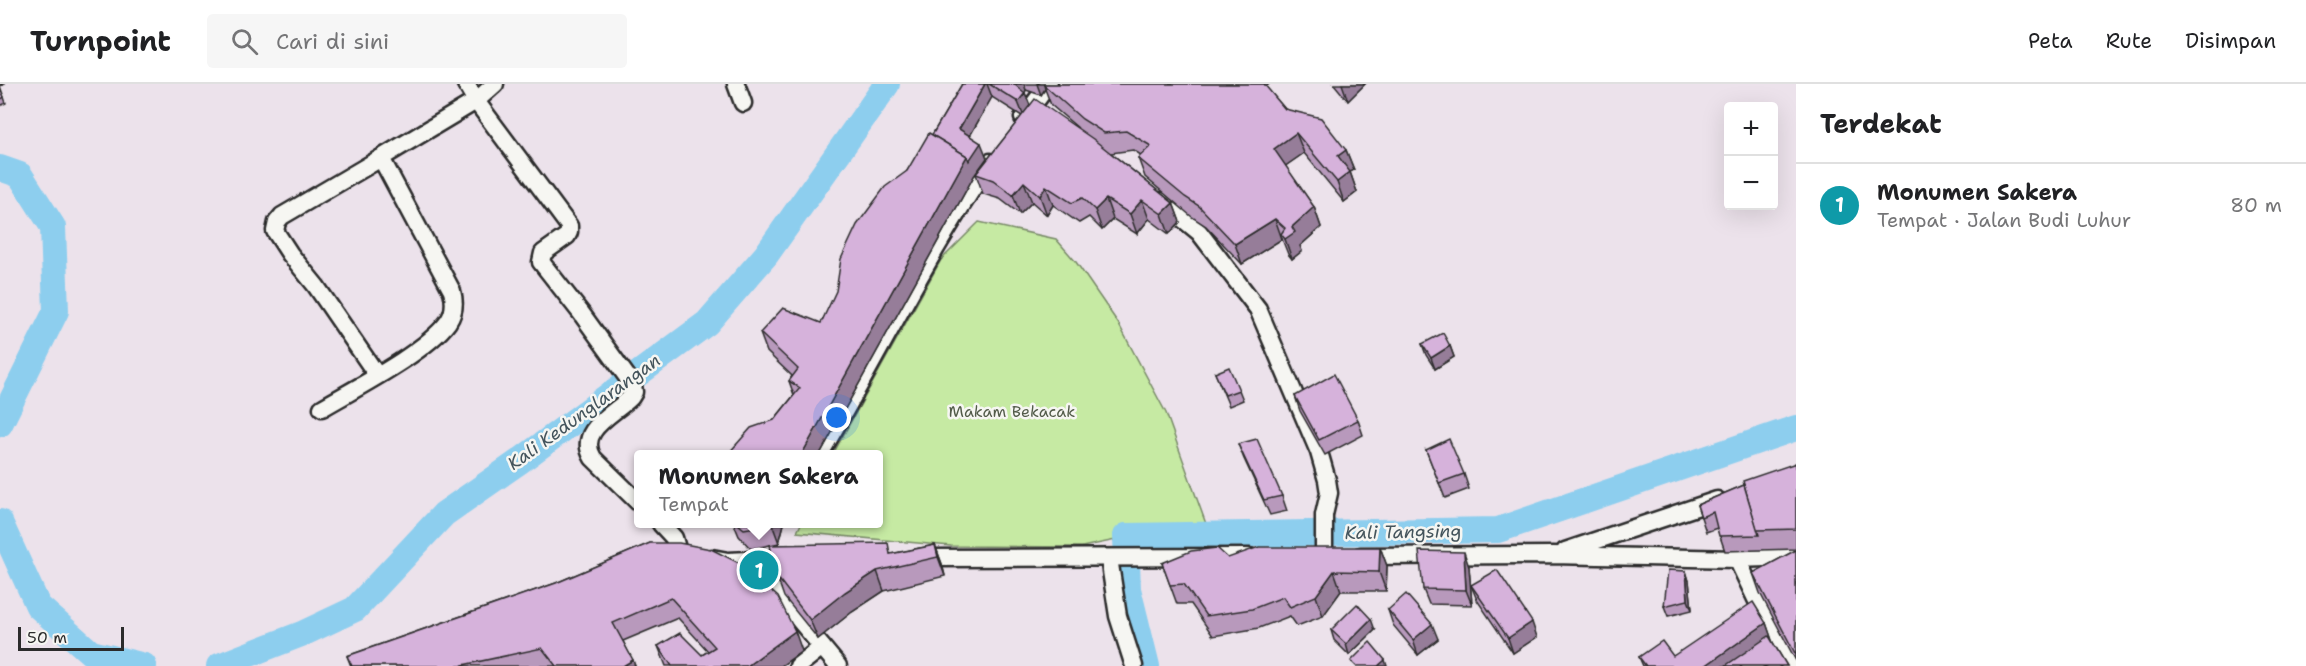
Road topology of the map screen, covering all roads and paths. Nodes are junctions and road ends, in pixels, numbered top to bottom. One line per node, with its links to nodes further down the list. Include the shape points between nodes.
1 (466, 84): 5 (street)
2 (495, 84): 5 (street)
3 (736, 84): 6 (street)
4 (1049, 84): 7 (street, via 1038,108)
5 (476, 101): 9 (street); 15 (street, via 569,226 567,236 543,253 541,262 633,385 631,397 594,431 588,449)
6 (743, 103)
7 (1017, 127)
8 (1003, 146): 13 (street, via 988,164 892,323)
9 (381, 158): 11 (street, via 455,302 448,321 432,339); 11 (street, via 282,216 275,231)
10 (1150, 192): 18 (street, via 1199,232 1258,309 1319,452 1329,494 1320,552)
11 (377, 375): 12 (street)
12 (322, 408)
13 (822, 450)
14 (1736, 494): 18 (street)
15 (634, 498)
16 (665, 528): 25 (street, via 674,538 673,553)
17 (773, 552): 21 (street); 25 (street); 26 (street)
18 (1552, 555): 24 (street)
19 (1267, 557): 23 (street)
20 (1796, 557): 24 (street)
21 (806, 558)
22 (899, 558): 23 (street)
23 (1111, 558): 31 (street, via 1118,615)
24 (1737, 559): 28 (street)
25 (728, 561): 26 (street)
26 (772, 588): 27 (street)
27 (822, 647): 29 (street); 30 (street)
28 (1779, 647): 32 (street); 33 (street)
29 (798, 666)
30 (838, 666)
31 (1134, 666)
32 (1750, 666)
33 (1790, 666)

